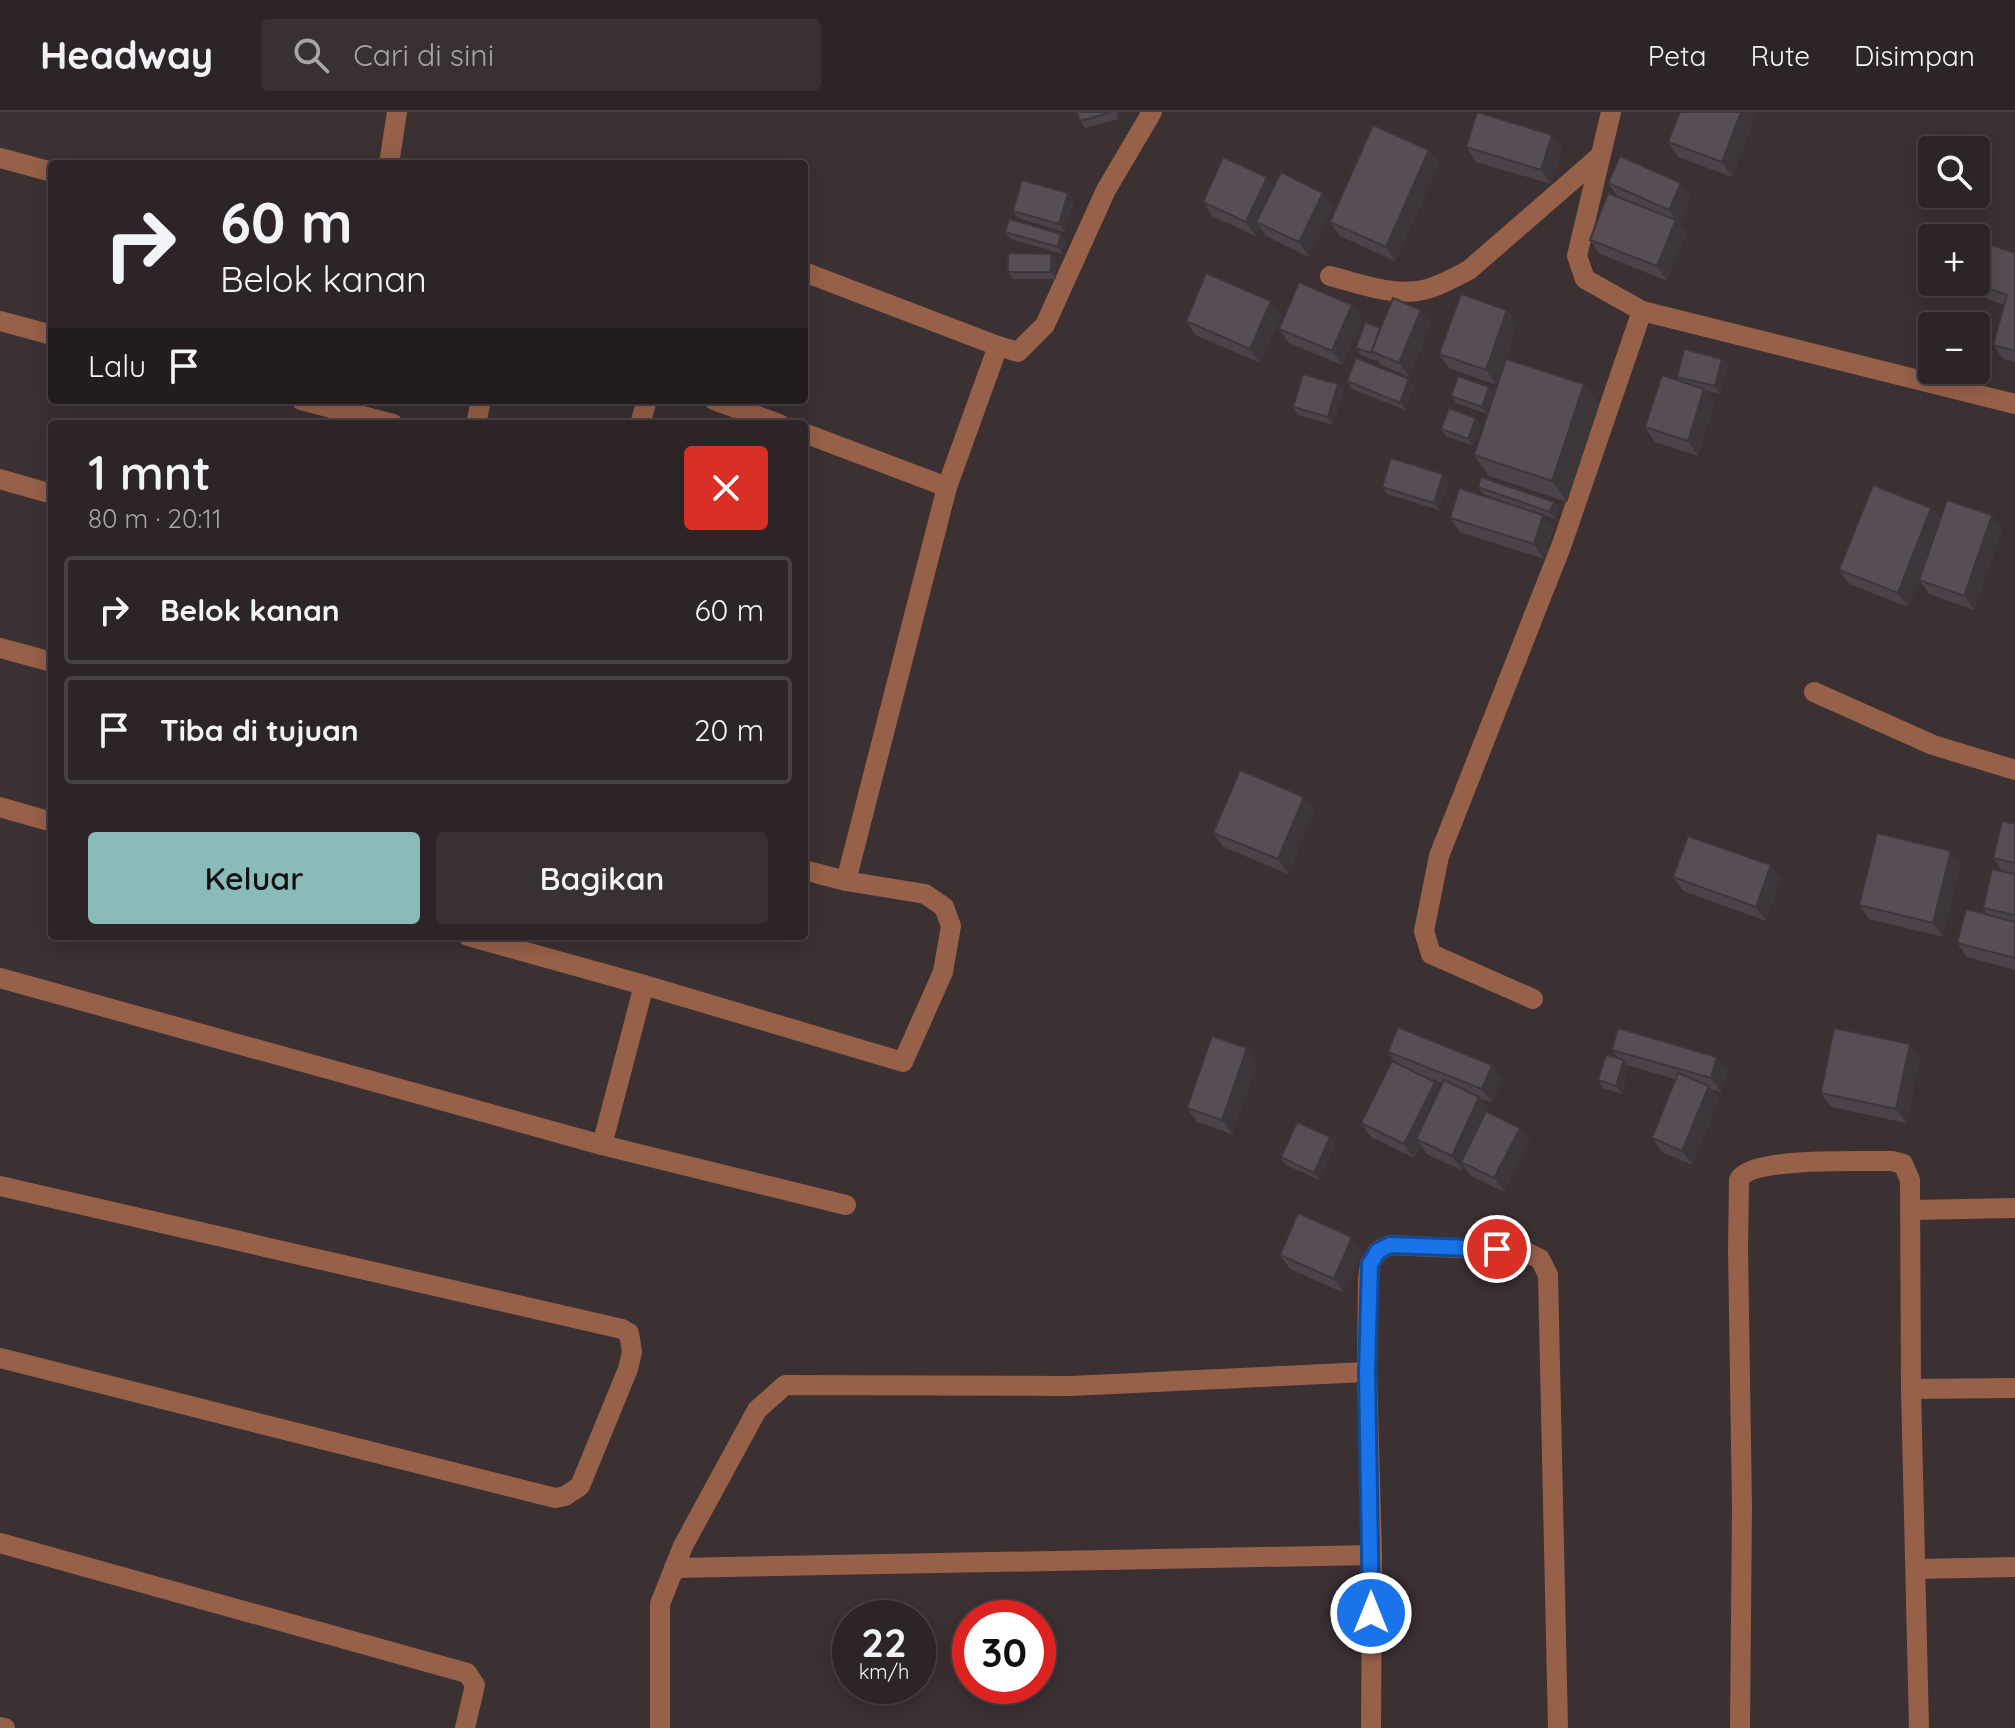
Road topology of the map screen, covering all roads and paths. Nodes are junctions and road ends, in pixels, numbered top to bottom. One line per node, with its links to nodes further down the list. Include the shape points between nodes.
1 (397, 112): 6 (street)
2 (1152, 112): 13 (street, via 1106,190 1045,325 1018,352)
3 (1611, 112): 4 (street)
4 (1599, 157): 9 (street, via 1469,270 1444,282 1396,292); 10 (street, via 1577,256 1585,279)
5 (0, 158): 7 (street)
6 (390, 160)
7 (48, 171)
8 (808, 274): 13 (street)
9 (1330, 276)
10 (1642, 311): 16 (street); 34 (street, via 1562,544 1439,856 1424,931 1431,954)
11 (0, 321): 12 (street)
12 (48, 334)
13 (998, 346): 21 (street)
14 (316, 404): 17 (street)
15 (725, 404): 18 (street)
16 (2015, 404)
17 (378, 420)
18 (768, 420)
19 (808, 435): 21 (street)
20 (0, 479): 22 (street)
21 (947, 487): 30 (street)
22 (48, 493)
23 (0, 648): 24 (street)
24 (48, 661)
25 (1814, 692): 26 (street, via 1933,745)
26 (2015, 770)
27 (0, 807): 28 (street)
28 (48, 821)
29 (808, 871): 30 (street)
30 (846, 881): 33 (street, via 925,894 944,907 951,926 943,972 903,1062)
31 (482, 940): 33 (street)
32 (0, 978): 35 (street)
33 (644, 985): 35 (street)
34 (1533, 999)
35 (602, 1145): 37 (street)
36 (0, 1186): 40 (street, via 622,1329 629,1333 632,1352 580,1486 555,1498)
37 (846, 1205)
38 (2015, 1208): 39 (street)
39 (1911, 1210): 43 (street); 53 (street, via 1910,1180 1903,1164 1892,1161 1787,1163 1749,1169 1739,1180)
40 (0, 1358)
41 (1367, 1372): 45 (street); 47 (street, via 1071,1386 785,1385 757,1410); 52 (street, via 1368,1279 1378,1251 1390,1245 1509,1250 1540,1259 1548,1275)
42 (2015, 1388): 43 (street)
43 (1911, 1389): 48 (street)
44 (0, 1543): 49 (street, via 467,1673 475,1685)
45 (1372, 1555): 47 (street); 51 (street)
46 (2015, 1567): 48 (street)
47 (674, 1568): 50 (street, via 660,1604)
48 (1917, 1569): 54 (street)
49 (465, 1728)
50 (660, 1728)
51 (1371, 1728)
52 (1558, 1728)
53 (1740, 1728)
54 (1919, 1728)

